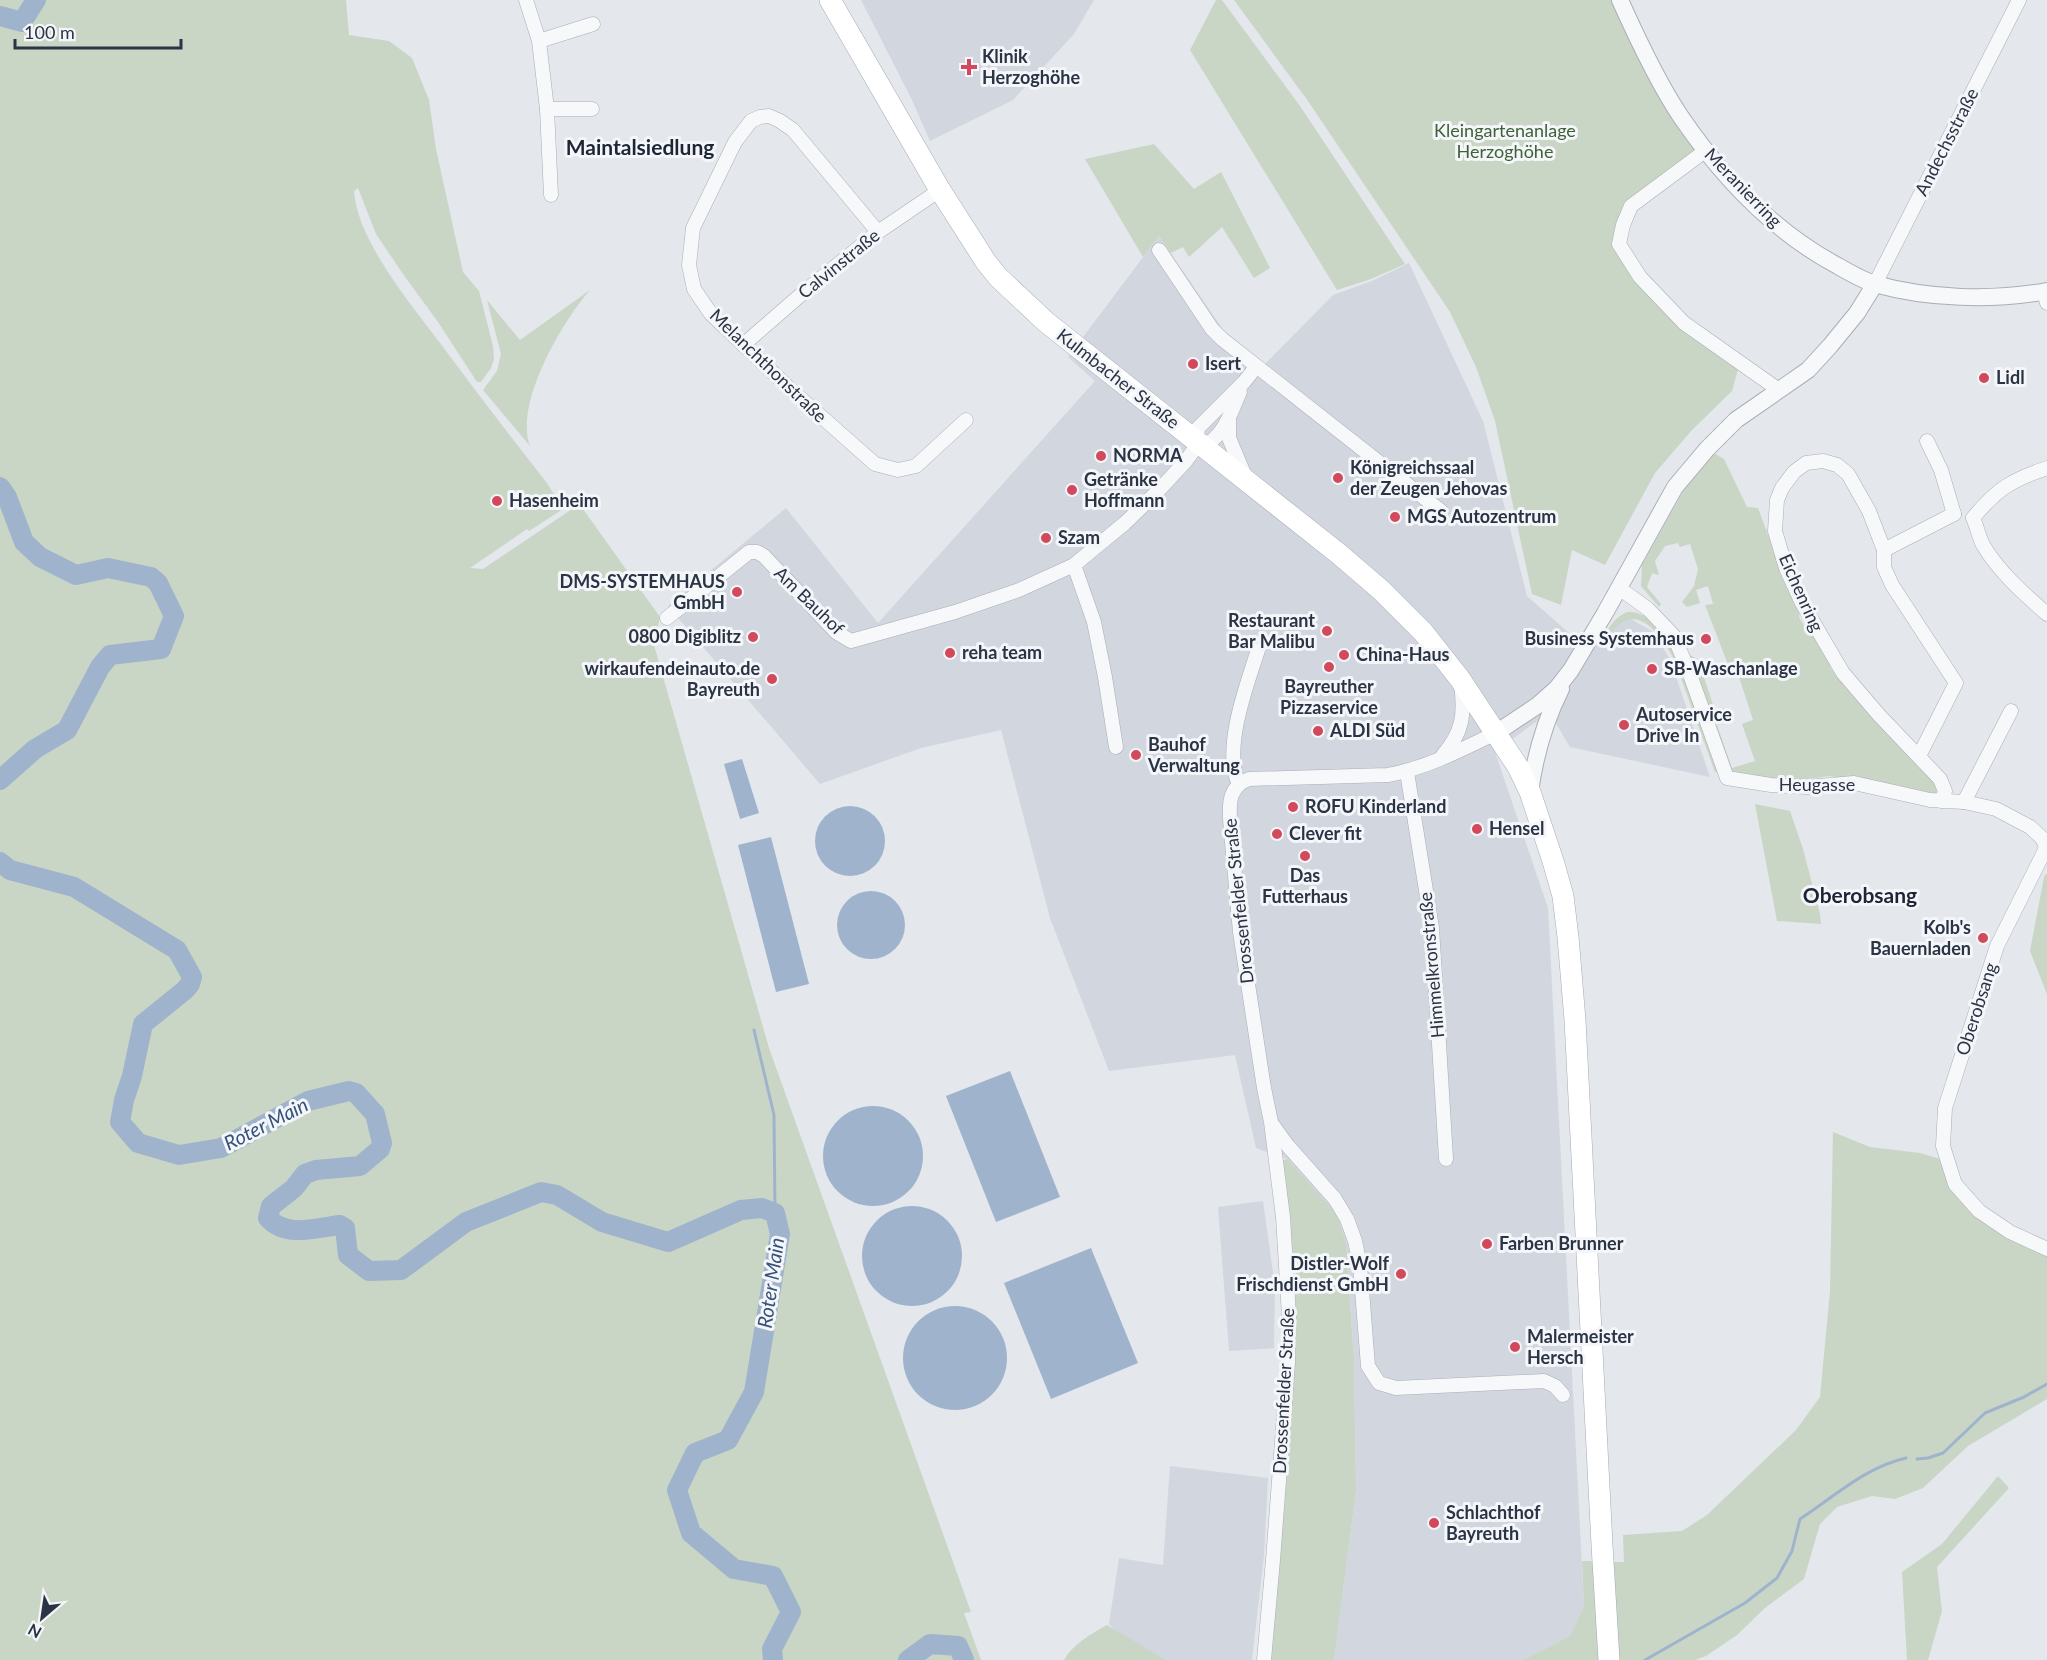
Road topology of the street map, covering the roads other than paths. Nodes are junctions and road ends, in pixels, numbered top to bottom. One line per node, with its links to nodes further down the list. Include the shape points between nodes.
1 (526, 0): 6 (street)
2 (830, 0): 10 (main road, Kulmbacher Straße)
3 (1620, 0): 9 (street, Meranierring, via 1680,115)
4 (2019, 0): 14 (street, Andechsstraße)
5 (593, 24): 6 (street)
6 (540, 41): 7 (street)
7 (547, 109): 8 (street); 11 (street)
8 (592, 109)
9 (1705, 151): 14 (street, Meranierring, via 1779,227 1816,254); 19 (street, via 1631,206 1619,244 1640,277 1684,322)
10 (940, 190): 12 (street, Calvinstraße); 23 (main road, Kulmbacher Straße, via 986,262 1012,292)
11 (551, 195)
12 (878, 232): 16 (street, Calvinstraße); 16 (street, Melanchthonstraße, via 793,130 769,116 751,121 735,142 693,228 689,265 694,289 711,315)
13 (1159, 250): 17 (street, via 1212,329)
14 (1875, 284): 15 (street, Meranierring, via 1941,295); 19 (street, via 1830,346 1808,370)
15 (2046, 295)
16 (743, 345): 21 (street, Melanchthonstraße, via 868,459 883,467 898,470 916,466)
17 (1256, 367): 18 (street); 26 (street)
18 (1244, 382): 20 (street); 23 (street, via 1198,428)
19 (1779, 390): 31 (street, via 1736,420 1676,487)
20 (1230, 416): 23 (street, via 1213,440); 25 (street, via 1229,438)
21 (966, 420)
22 (1927, 441): 27 (street, via 1941,470)
23 (1199, 443): 25 (main road, Kulmbacher Straße); 30 (street, Am Bauhof, via 1153,496)
24 (2047, 468): 28 (street, via 2002,487)
25 (1248, 480): 36 (main road, Kulmbacher Straße, via 1382,591 1424,632)
26 (1441, 511)
27 (1954, 514): 28 (street); 29 (street)
28 (1973, 518): 32 (street, via 1983,544 2001,569)
29 (1884, 550): 40 (street, Eichenring, via 1884,567 1892,585 1956,683); 40 (street, Eichenring, via 1859,491 1837,465 1823,461 1806,463 1782,488 1775,531 1802,603 1843,673)
30 (1074, 565): 33 (street, Am Bauhof, via 1019,590 955,612 851,640 836,632 764,556 749,552); 39 (street, via 1094,622)
31 (1619, 588): 35 (street); 45 (street, Heugasse, via 1648,609 1673,635 1727,778 1807,787 1854,783)
32 (2047, 615)
33 (667, 618)
34 (1257, 650): 43 (street, Drossenfelder Straße, via 1235,739 1234,774)
35 (1571, 670): 38 (street, via 1538,705); 44 (street, via 1541,734)
36 (1460, 679): 38 (main road, Kulmbacher Straße); 41 (street, via 1460,728)
37 (2011, 711): 46 (street)
38 (1496, 733): 41 (street); 44 (main road, Kulmbacher Straße)
39 (1116, 747)
40 (1919, 756): 45 (street, Eichenring, via 1940,778 1945,791)
41 (1439, 759): 42 (street)
42 (1407, 771): 43 (street, via 1388,776 1249,779); 49 (street, Himmelkronstraße, via 1432,928)
43 (1239, 784): 48 (street, Drossenfelder Straße, via 1229,804 1240,932)
44 (1530, 792): 53 (main road, Kulmbacher Straße, via 1563,896 1568,937)
45 (1942, 801): 46 (street, Oberobsang)
46 (1964, 802): 47 (street, Oberobsang, via 2004,813 2030,827)
47 (2047, 846): 50 (street, Oberobsang, via 1997,946 1945,1108 1943,1146 1955,1184 1980,1211 2010,1232)
48 (1271, 1122): 51 (street, Drossenfelder Straße, via 1347,1219 1360,1265 1368,1366 1379,1383 1396,1388 1544,1381 1556,1386); 52 (street, Drossenfelder Straße, via 1283,1217 1289,1316)
49 (1446, 1159)
50 (2047, 1249)
51 (1563, 1395)
52 (1264, 1660)
53 (1610, 1660)

